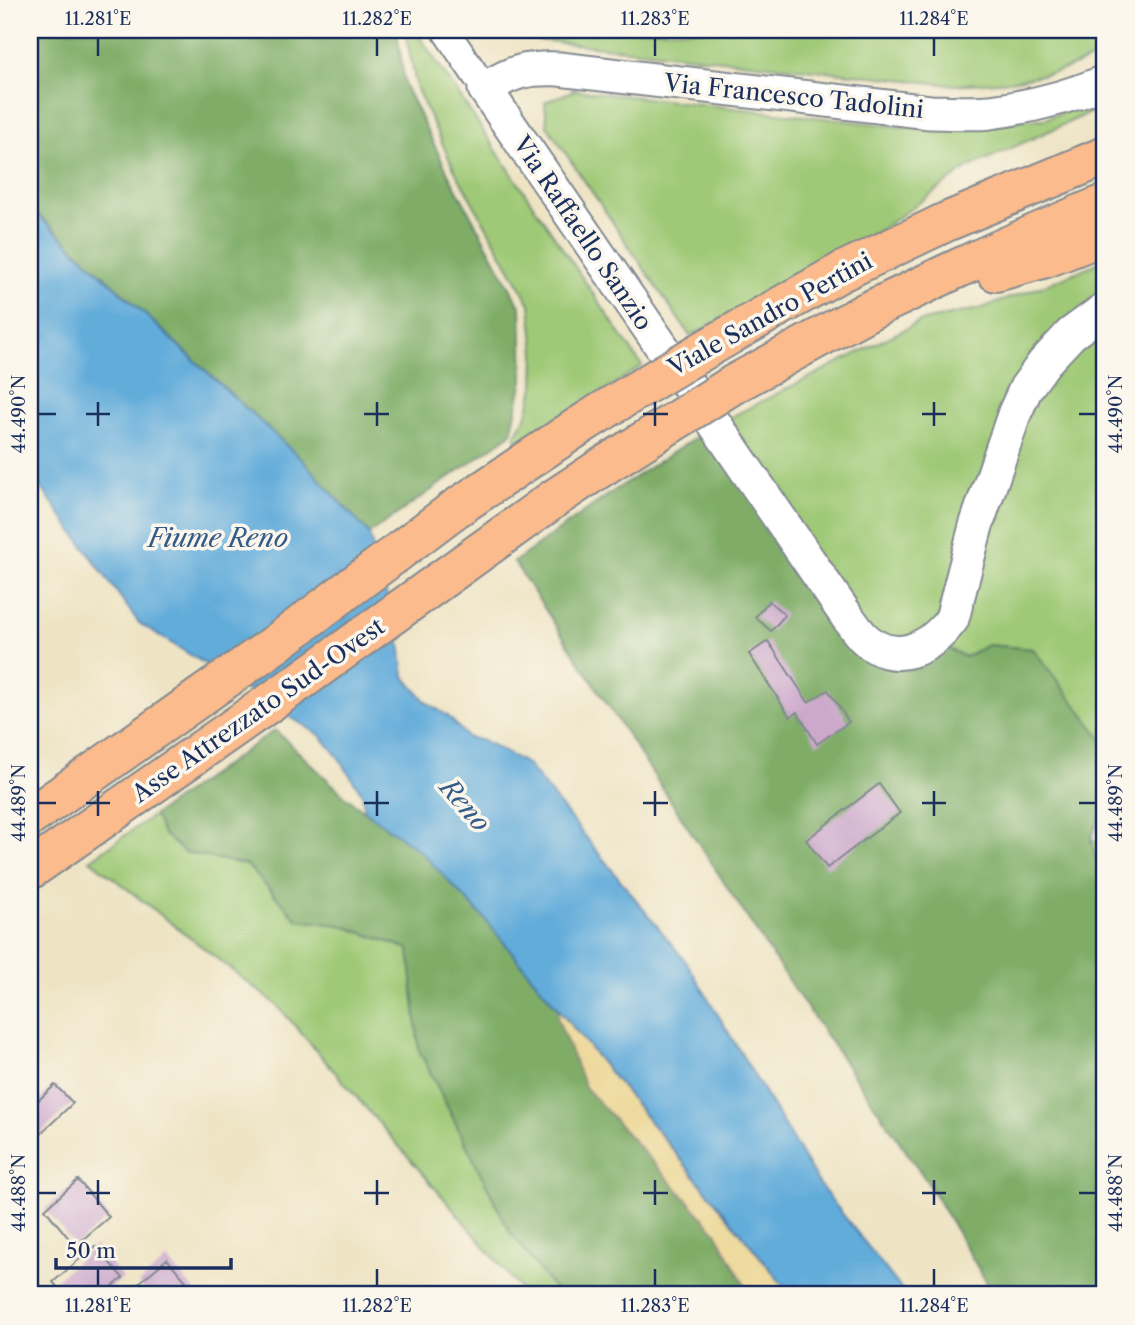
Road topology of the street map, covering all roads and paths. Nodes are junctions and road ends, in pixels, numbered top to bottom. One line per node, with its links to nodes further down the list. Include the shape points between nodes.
1 (445, 30): 3 (street, Via Raffaello Sanzio)
2 (1105, 82): 3 (street, Via Francesco Tadolini, via 1082,92 988,112 930,112 539,68 514,72)
3 (485, 89): 10 (street, Via Raffaello Sanzio, via 846,615 863,637 887,652 921,647 952,619 976,526 1015,412 1044,363 1071,334)
4 (1105, 128): 7 (highway, via 1021,169)
5 (1105, 156): 7 (highway, Viale Sandro Pertini)
6 (1105, 204): 9 (highway, Viale Sandro Pertini)
7 (946, 222): 11 (highway, Viale Sandro Pertini, bridge, via 844,271 645,384)
8 (1105, 235): 9 (highway, via 1046,258)
9 (883, 304): 12 (highway, Viale Sandro Pertini, bridge, via 734,384)
10 (1105, 309)
11 (455, 509): 13 (highway, Asse Attrezzato Sud-Ovest, via 274,645)
12 (485, 548): 14 (highway, Asse Attrezzato Sud-Ovest)
13 (30, 817)
14 (30, 870)

